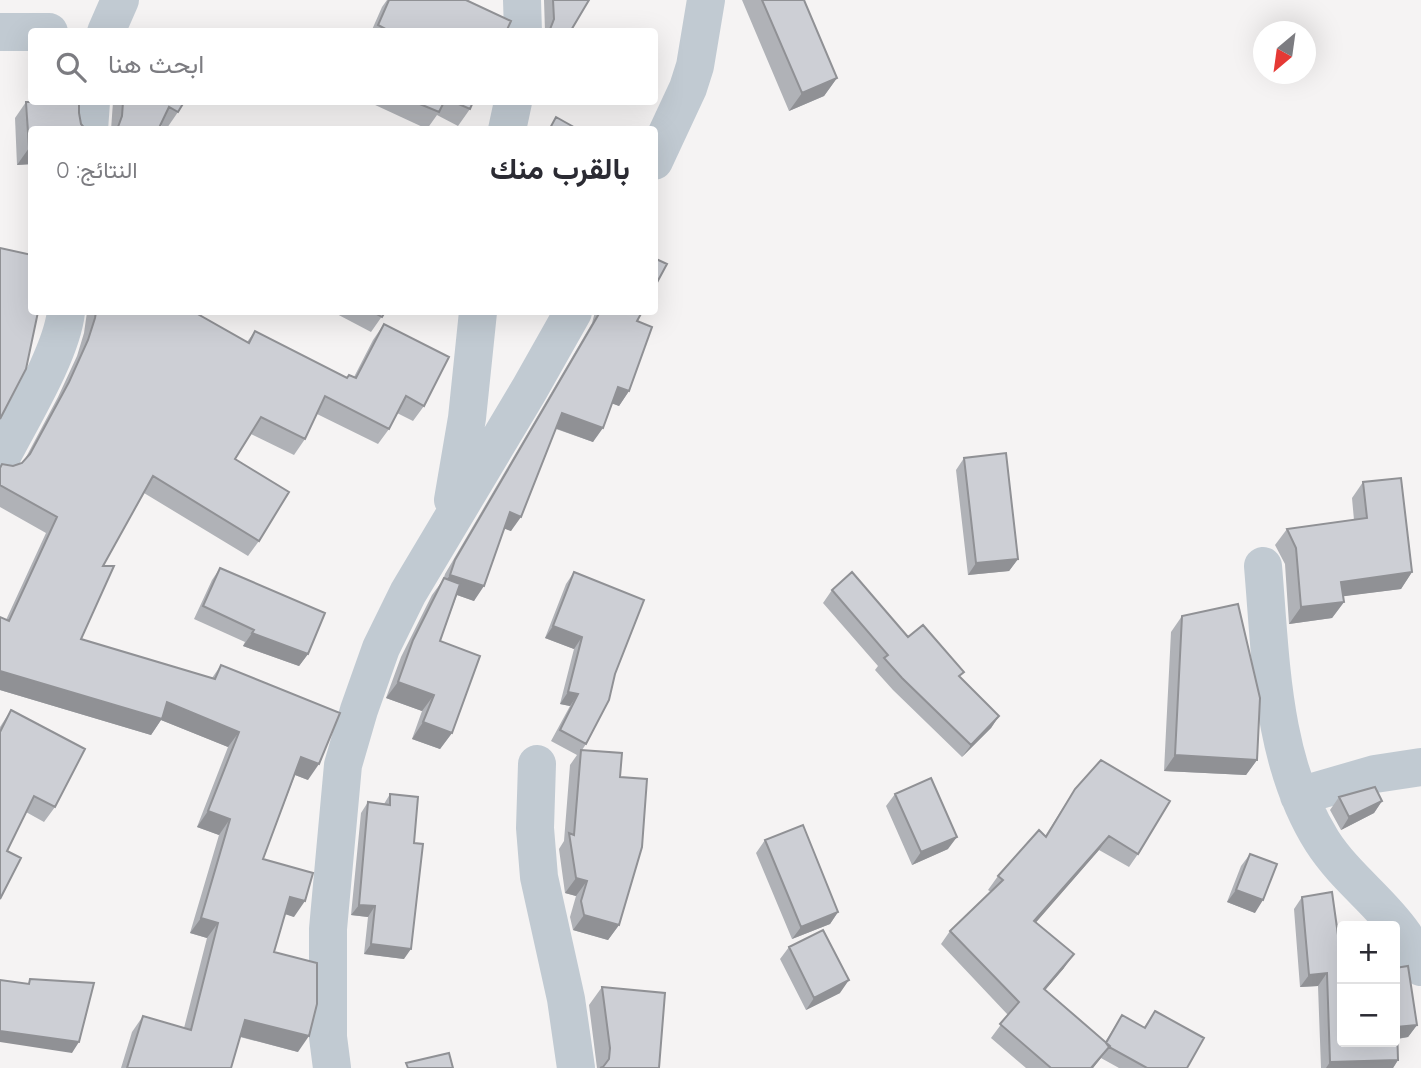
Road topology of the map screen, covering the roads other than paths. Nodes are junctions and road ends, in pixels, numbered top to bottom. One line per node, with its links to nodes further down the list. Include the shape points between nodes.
1 (120, 0): 4 (street)
2 (522, 0): 5 (street)
3 (706, 0): 12 (street, via 695,66)
4 (108, 28)
5 (523, 28)
6 (0, 32): 7 (street)
7 (28, 32)
8 (91, 105): 10 (street)
9 (512, 105): 11 (street)
10 (89, 126)
11 (508, 126)
12 (658, 152)
13 (66, 315): 16 (street, via 47,368)
14 (478, 315): 17 (street, via 467,418)
15 (571, 315): 17 (street)
16 (0, 460)
17 (447, 527): 23 (street, via 382,648 343,765 328,929)
18 (1263, 566): 21 (street, via 1276,711)
19 (537, 764): 24 (street, via 539,877)
20 (1421, 767): 21 (street, via 1375,774)
21 (1298, 796): 22 (street, via 1337,863 1403,934)
22 (1421, 967)
23 (332, 1068)
24 (576, 1068)

